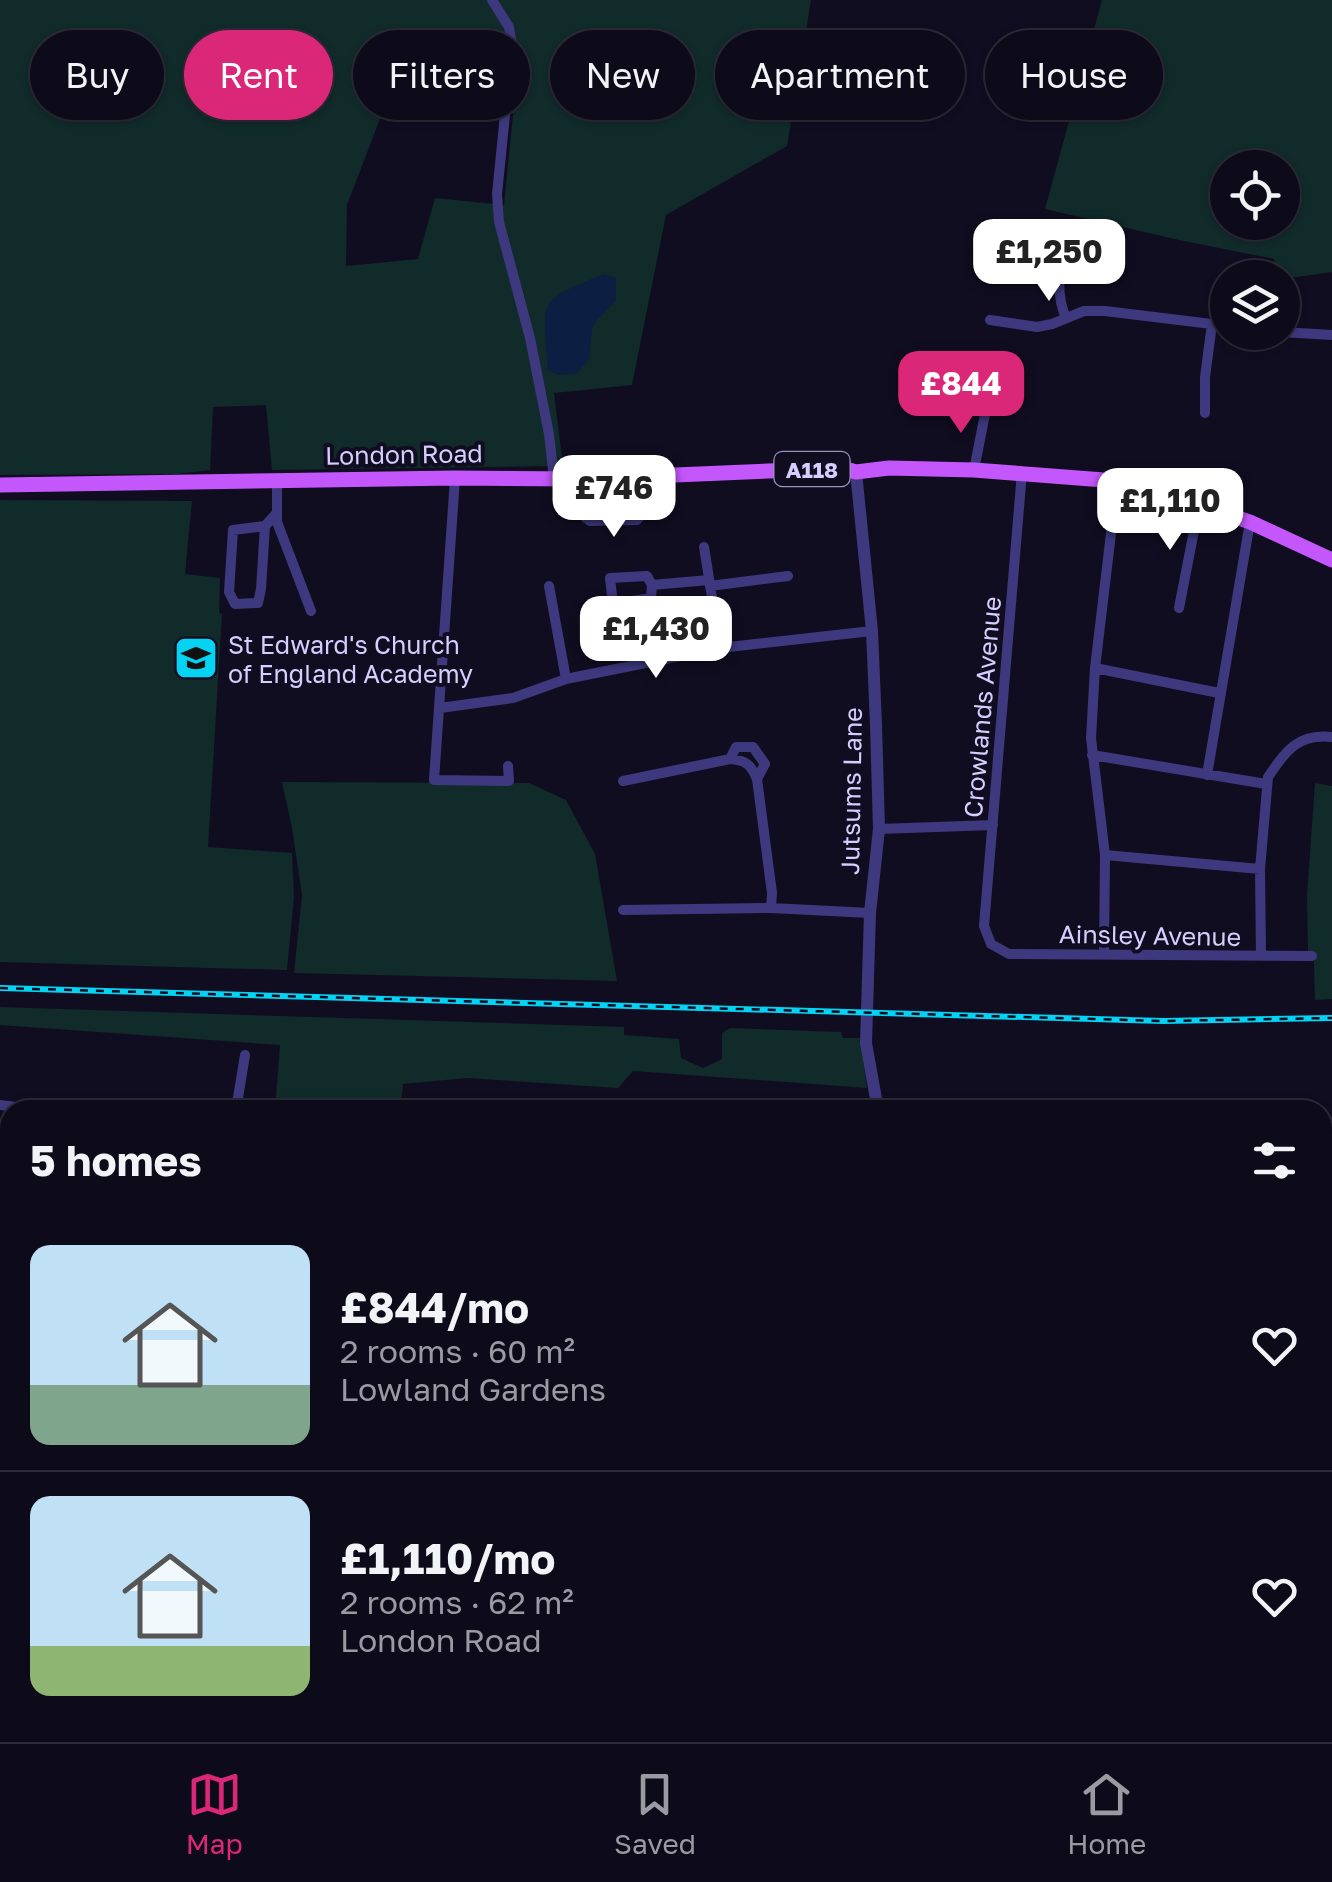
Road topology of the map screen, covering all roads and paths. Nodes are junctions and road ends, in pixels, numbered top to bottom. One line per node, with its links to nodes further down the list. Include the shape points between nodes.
1 (492, 0): 16 (street, via 512,45 499,222 530,338)
2 (1066, 224): 3 (street, via 1058,290)
3 (1066, 318): 4 (street, via 1037,327); 5 (street, via 1104,311)
4 (990, 320)
5 (1210, 324)
6 (1300, 333): 7 (street)
7 (1332, 334)
8 (1210, 341): 10 (street)
9 (986, 409): 11 (street)
10 (1206, 412)
11 (974, 470): 12 (main road, London Road / A118); 13 (main road, London Road / A118)
12 (856, 472): 14 (main road, London Road / A118); 33 (street, Jutsums Lane)
13 (1022, 472): 19 (main road, London Road / A118); 45 (street, Crowlands Avenue)
14 (644, 477): 17 (main road, London Road / A118); 17 (street, via 645,511 637,520 590,521 581,514)
15 (455, 478): 16 (main road, London Road / A118); 18 (main road, London Road / A118); 38 (street)
16 (554, 479): 17 (main road, London Road / A118)
17 (580, 479)
18 (277, 481): 20 (main road, London Road / A118); 22 (street)
19 (1117, 483): 21 (main road, London Road / A118); 35 (street)
20 (0, 485)
21 (1199, 504): 23 (main road, London Road / A118); 31 (street)
22 (276, 514): 24 (street); 32 (street)
23 (1250, 522): 26 (main road, London Road / A118); 37 (street)
24 (265, 526): 24 (street, via 258,603 235,604 229,592 233,530)
25 (704, 548): 28 (street)
26 (1331, 558)
27 (788, 576): 28 (street)
28 (709, 583): 29 (street); 34 (street)
29 (652, 585)
30 (550, 586): 36 (street)
31 (1179, 608)
32 (311, 611)
33 (872, 631): 34 (street); 46 (street, Jutsums Lane)
34 (720, 648): 36 (street)
35 (1096, 668): 37 (street); 40 (street)
36 (566, 680): 38 (street, via 514,698)
37 (1219, 693): 42 (street)
38 (440, 708): 41 (street, via 434,780 510,781)
39 (1332, 737): 44 (street, via 1301,740)
40 (1092, 755): 42 (street); 47 (street)
41 (508, 766)
42 (1207, 774): 44 (street)
43 (623, 782): 49 (street, via 730,759 752,766)
44 (1266, 784): 48 (street)
45 (993, 826): 46 (street); 52 (street, Crowlands Avenue, via 984,926)
46 (878, 828): 51 (street, Jutsums Lane)
47 (1105, 855): 48 (street); 53 (street)
48 (1260, 869): 54 (street)
49 (771, 908): 50 (street); 51 (street)
50 (623, 910)
51 (870, 912): 58 (street, Jutsums Lane, via 866,1043)
52 (991, 944): 53 (street, Ainsley Avenue, via 1009,954)
53 (1104, 953): 54 (street, Ainsley Avenue)
54 (1261, 956): 55 (street, Ainsley Avenue)
55 (1312, 956)
56 (244, 1055): 57 (street)
57 (237, 1100)
58 (876, 1100)

